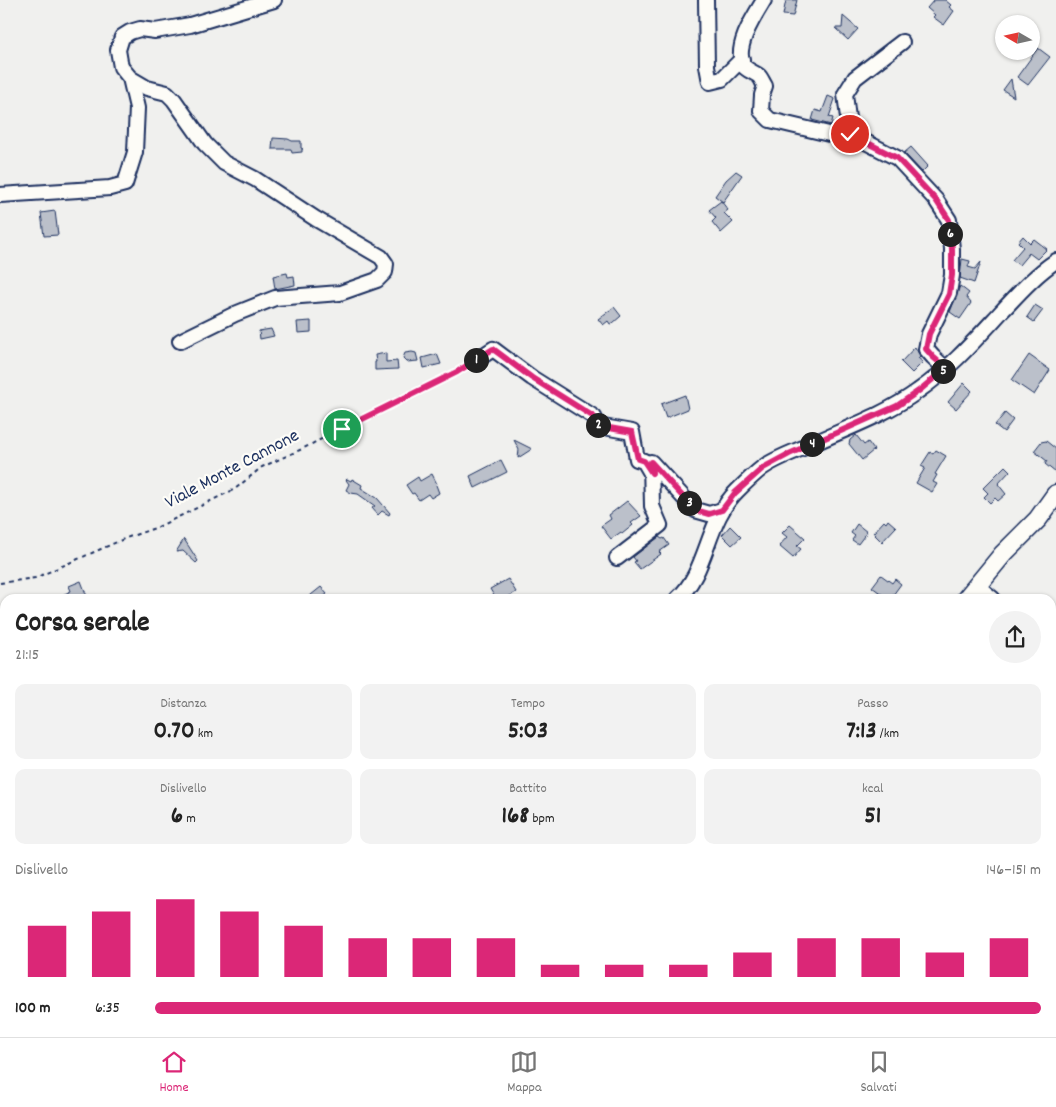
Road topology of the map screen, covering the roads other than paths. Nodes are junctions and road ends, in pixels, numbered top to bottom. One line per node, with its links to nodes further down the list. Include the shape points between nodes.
1 (274, 0): 6 (street, via 190,25 130,32 122,37 118,50 121,67)
2 (706, 0): 5 (street, via 710,82 722,79)
3 (764, 0): 5 (street, via 743,40)
4 (902, 42): 7 (street, via 855,78 845,94)
5 (742, 59): 7 (street, via 750,72 760,76 765,86 761,111 770,120 829,134)
6 (130, 78): 8 (street, via 137,108 135,152 125,184 110,188); 10 (street, via 147,88 167,93 205,144 224,163 381,257 386,264 385,272 377,280 340,293 275,298)
7 (850, 134): 12 (street, via 897,158 936,200 949,220 952,275 949,294 929,334 926,349)
8 (0, 195)
9 (1056, 261): 12 (street, via 1023,289)
10 (180, 341)
11 (484, 355): 13 (street, via 493,349 594,417 598,426 632,432 638,459 644,461)
12 (946, 368): 15 (street, via 897,406 763,468 735,493)
13 (652, 473): 15 (street, via 651,462 695,510 709,514); 16 (street, via 652,506 660,525)
14 (1056, 494): 17 (main road, via 1038,519)
15 (722, 510): 18 (street, via 704,556)
16 (617, 558)
17 (971, 592)
18 (681, 594)

